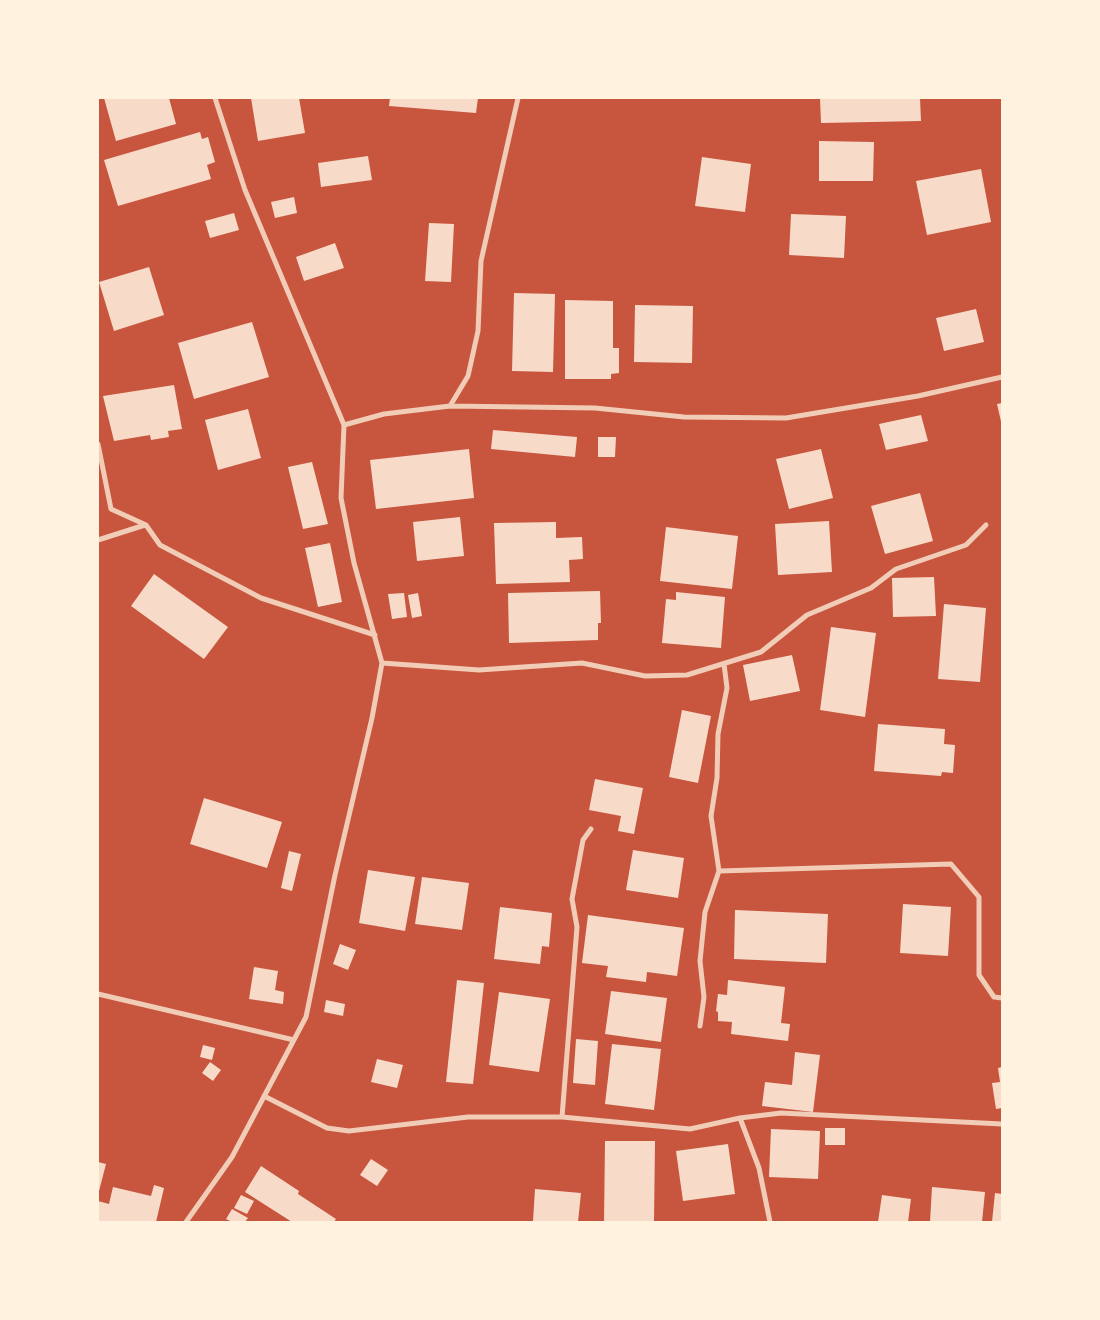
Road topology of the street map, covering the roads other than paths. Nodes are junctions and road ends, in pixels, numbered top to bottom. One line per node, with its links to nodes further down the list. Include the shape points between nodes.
1 (215, 98): 5 (street, via 245,190)
2 (518, 98): 4 (street, via 481,260 478,331 468,376)
3 (1002, 377): 4 (street, via 918,396 786,418 684,417 595,408)
4 (450, 406): 5 (street, via 384,414)
5 (344, 426): 10 (street, via 341,498 354,563)
6 (98, 444): 7 (street, via 111,509)
7 (146, 525): 9 (street); 10 (street, via 160,545 261,598)
8 (986, 525): 12 (street, via 966,546 896,569 871,588 808,615 761,652)
9 (98, 540)
10 (375, 635): 11 (street)
11 (382, 664): 12 (street, via 479,670 582,663 645,676 687,675); 18 (street, via 306,1017)
12 (724, 664): 14 (street, via 727,688 718,734 717,778 711,816)
13 (591, 829): 20 (street, via 583,840 572,899 577,927)
14 (718, 871): 16 (street, via 951,864 979,897 979,975 994,997); 17 (street, via 706,912 700,961 704,997)
15 (98, 994): 18 (street)
16 (1002, 998)
17 (700, 1026)
18 (294, 1040): 19 (street)
19 (264, 1096): 20 (street, via 326,1128 349,1131 468,1117); 23 (street, via 232,1157)
20 (562, 1117): 21 (street, via 690,1129)
21 (740, 1118): 22 (street, via 781,1113); 24 (street, via 758,1168)
22 (1002, 1124)
23 (186, 1222)
24 (770, 1222)

